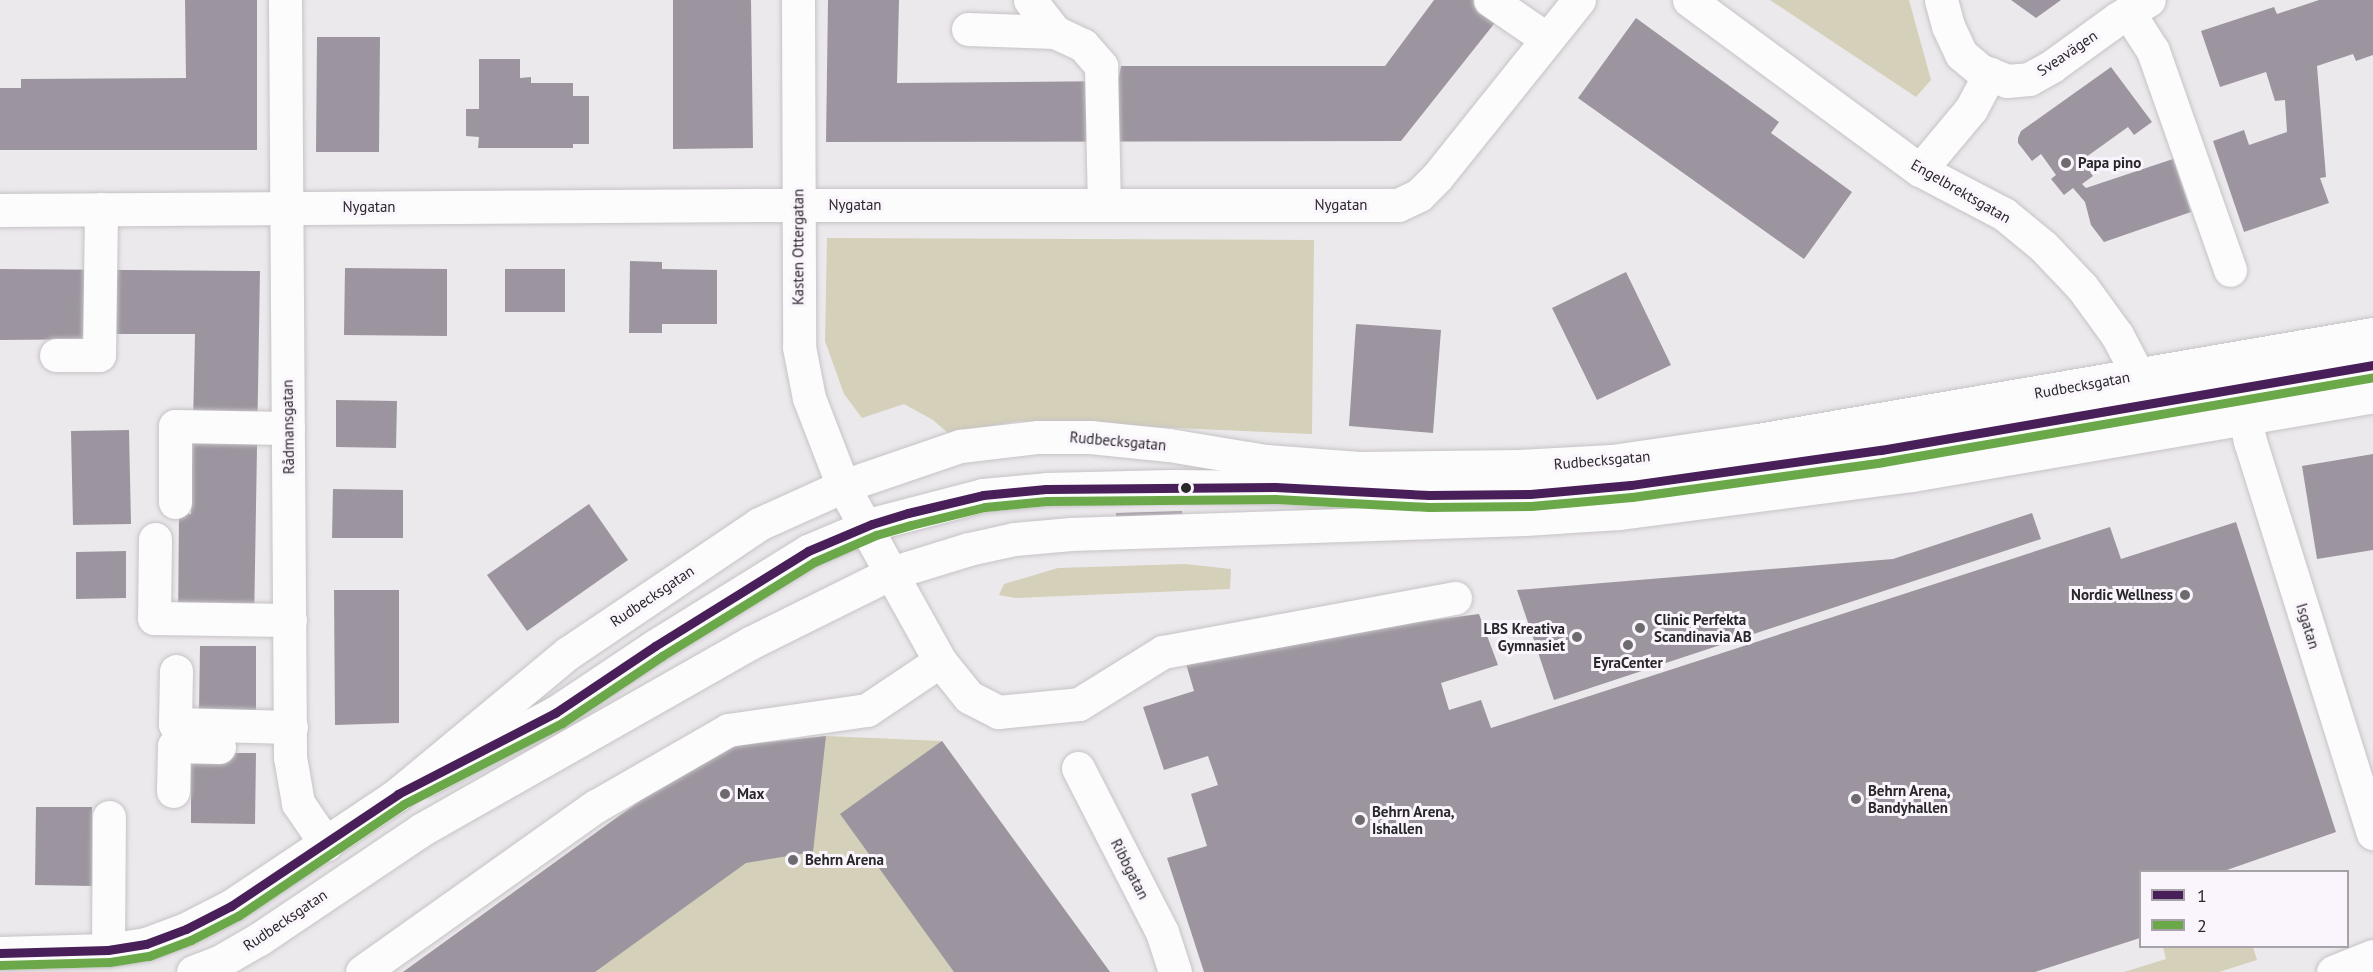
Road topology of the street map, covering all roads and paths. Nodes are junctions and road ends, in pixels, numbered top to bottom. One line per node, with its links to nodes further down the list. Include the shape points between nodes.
1 (285, 0): 16 (main road, Rådmansgatan)
2 (798, 0): 14 (main road, Kasten Ottergatan)
3 (1030, 0): 10 (main road)
4 (1490, 0): 11 (main road)
5 (1579, 0): 11 (main road, Nygatan)
6 (1689, 0): 13 (main road, Engelbrektsgatan)
7 (1941, 0): 12 (main road, via 1962,54)
8 (2138, 6): 12 (main road, Sveavägen, via 2029,79 2007,81); 19 (main road)
9 (968, 29): 10 (main road)
10 (1055, 32): 15 (main road, via 1083,45 1101,66)
11 (1547, 39): 15 (main road, Nygatan, via 1437,177 1419,195 1398,205)
12 (1990, 74): 13 (main road, via 1971,110)
13 (1920, 170): 23 (main road, Engelbrektsgatan, via 2004,214 2043,246 2082,286 2117,335)
14 (798, 205): 15 (main road, Nygatan); 16 (main road, Nygatan); 27 (main road, Kasten Ottergatan, via 799,347 809,398)
15 (1104, 205)
16 (286, 208): 17 (main road, Nygatan); 26 (main road, Rådmansgatan)
17 (101, 209): 18 (main road, Nygatan); 21 (main road, via 99,355)
18 (0, 210)
19 (2230, 270)
20 (2373, 334): 23 (main road, Rudbecksgatan)
21 (56, 354)
22 (2373, 365): 29 (main road, via 1881,450 1631,485 1530,494 1430,495 1275,487 1046,489 983,495)
23 (2138, 375): 27 (main road, Rudbecksgatan, via 1612,461 1359,468 1090,437 1038,436 960,446)
24 (2373, 396): 25 (main road, Rudbecksgatan)
25 (2245, 418): 31 (main road, Rudbecksgatan, via 1912,475 1618,513 1071,534 1015,539); 43 (main road, Isgatan)
26 (288, 428): 28 (main road, via 175,426); 33 (main road, Rådmansgatan)
27 (843, 486): 29 (main road, Kasten Ottergatan); 40 (main road, Rudbecksgatan, via 759,524 568,653)
28 (175, 502)
29 (865, 527): 31 (main road, Kasten Ottergatan); 36 (main road, via 808,551 756,582)
30 (155, 538): 33 (main road, via 154,618)
31 (891, 573): 34 (main road, Kasten Ottergatan); 42 (main road, Rudbecksgatan, via 750,643)
32 (1455, 598): 34 (main road, Kasten Ottergatan, via 1163,652 1079,704 998,712 969,697)
33 (290, 620): 37 (main road, Rådmansgatan)
34 (940, 661): 49 (main road, via 867,710 728,730 596,806)
35 (176, 671): 37 (main road, via 176,724)
36 (555, 713): 40 (main road); 42 (main road)
37 (291, 737): 39 (main road, via 174,746); 44 (main road, Rådmansgatan, via 298,803)
38 (1078, 768): 50 (main road, Ribbgatan, via 1162,932)
39 (173, 791)
40 (398, 794): 44 (main road, Rudbecksgatan)
41 (109, 817): 45 (main road)
42 (421, 830): 48 (main road, Rudbecksgatan, via 259,939 219,963)
43 (2373, 833)
44 (326, 844): 45 (main road, Rudbecksgatan, via 231,906 186,929 146,944)
45 (108, 950): 46 (main road, Rudbecksgatan)
46 (0, 953)
47 (2373, 956): 51 (main road)
48 (193, 972)
49 (362, 972)
50 (1175, 972)
51 (2333, 972)

